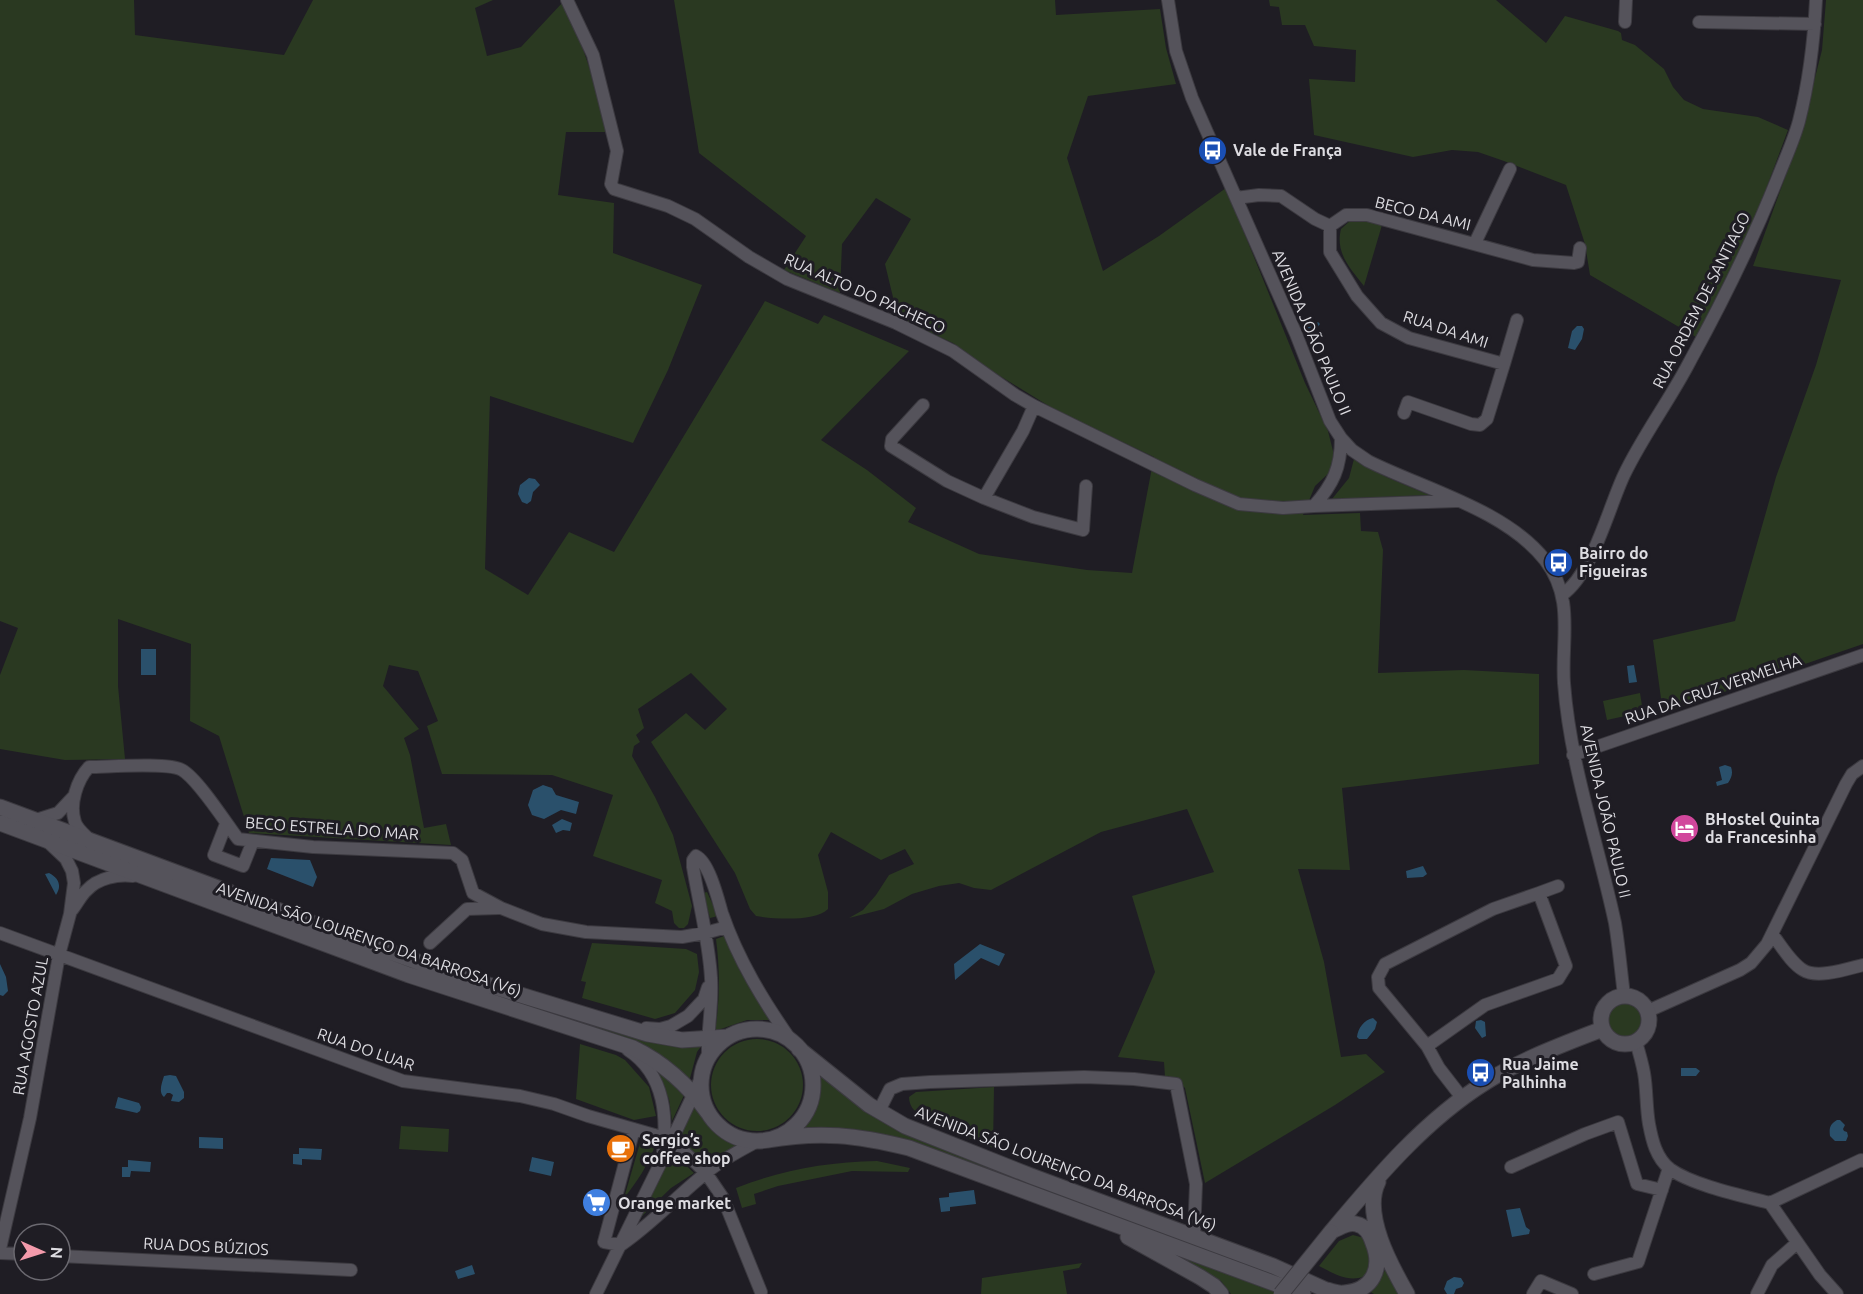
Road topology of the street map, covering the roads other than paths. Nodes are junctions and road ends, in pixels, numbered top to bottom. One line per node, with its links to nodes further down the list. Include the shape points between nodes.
1 (567, 0): 16 (street, RUA ALTO DO PACHECO, via 593,55 617,151 612,188 695,219 787,279 896,323 953,351)
2 (1168, 0): 9 (street, AVENIDA JOÃO PAULO II, via 1176,51 1192,98)
3 (1626, 0): 5 (street)
4 (1816, 0): 7 (street, RUA ORDEM DE SANTIAGO)
5 (1625, 22)
6 (1699, 22): 7 (street)
7 (1815, 24): 23 (street, RUA ORDEM DE SANTIAGO, via 1798,123 1763,216 1690,362 1624,474 1586,565)
8 (1510, 169): 11 (street, BECO DA AMI)
9 (1236, 198): 10 (street, via 1281,196); 18 (street, AVENIDA JOÃO PAULO II, via 1330,421)
10 (1330, 226): 11 (street, BECO DA AMI, via 1346,215 1367,215); 14 (street, RUA DA AMI, via 1330,252 1357,296 1381,323 1409,338)
11 (1475, 243): 12 (street, BECO DA AMI, via 1533,260 1574,263 1578,262)
12 (1580, 248)
13 (1517, 320): 14 (street, RUA DA AMI)
14 (1504, 364): 17 (street, RUA DA AMI, via 1487,419 1480,425 1408,402)
15 (923, 405): 20 (street, via 892,439 891,446 947,481)
16 (1035, 406): 20 (street); 22 (street, RUA ALTO DO PACHECO, via 1239,504)
17 (1404, 413)
18 (1341, 438): 21 (street, AVENIDA JOÃO PAULO II, via 1368,461); 22 (street, via 1336,473)
19 (1086, 486): 20 (street, via 1083,530 1033,517)
20 (984, 498)
21 (1458, 501): 22 (street, RUA ALTO DO PACHECO); 23 (street, AVENIDA JOÃO PAULO II, via 1523,536 1546,561)
22 (1314, 506)
23 (1562, 595): 25 (street, AVENIDA JOÃO PAULO II, via 1566,616 1564,682)
24 (1863, 655): 25 (street, RUA DA CRUZ VERMELHA)
25 (1573, 755): 50 (street, AVENIDA JOÃO PAULO II, via 1615,924)
26 (1863, 766): 45 (street, via 1846,784)
27 (74, 796): 29 (street, via 58,813); 31 (street, BECO ESTRELA DO MAR, via 89,767 160,766 182,770); 34 (street, via 75,822)
28 (0, 807): 29 (main road, AVENIDA SÃO LOURENÇO DA BARROSA (V6))
29 (36, 820): 34 (main road, AVENIDA SÃO LOURENÇO DA BARROSA (V6))
30 (0, 823): 32 (main road, AVENIDA SÃO LOURENÇO DA BARROSA (V6))
31 (226, 824): 33 (street, BECO ESTRELA DO MAR, via 238,839); 33 (street, via 214,855 243,866)
32 (46, 840): 35 (main road, AVENIDA SÃO LOURENÇO DA BARROSA (V6)); 41 (street, RUA AGOSTO AZUL, via 72,871)
33 (253, 841): 37 (street, BECO ESTRELA DO MAR, via 453,853 462,860)
34 (93, 842): 52 (main road, AVENIDA SÃO LOURENÇO DA BARROSA (V6), via 446,972)
35 (143, 877): 41 (street, RUA AGOSTO AZUL, via 121,874 98,882 87,889); 56 (main road, AVENIDA SÃO LOURENÇO DA BARROSA (V6), via 409,975)
36 (1558, 886): 38 (street)
37 (473, 893): 39 (street); 40 (street)
38 (1539, 893): 59 (street, via 1566,966 1558,979 1485,1005); 59 (street, via 1493,909 1385,964 1378,977 1379,988)
39 (501, 908): 40 (street); 44 (street, via 542,924 586,932 682,936)
40 (467, 909): 46 (street)
41 (70, 914): 47 (street, RUA AGOSTO AZUL)
42 (727, 927): 44 (street); 44 (street, via 707,869 696,856 693,867); 58 (street, via 745,967)
43 (0, 933): 47 (street, RUA DO LUAR)
44 (705, 933): 49 (street)
45 (1772, 934): 48 (street, via 1805,972 1822,974); 51 (street, via 1760,954 1740,970)
46 (430, 943)
47 (60, 955): 66 (street, RUA DO LUAR, via 403,1081 520,1096); 81 (street, RUA AGOSTO AZUL)
48 (1863, 965)
49 (711, 977): 52 (street, via 704,999 688,1016 671,1026); 55 (street)
50 (1624, 995): 51 (main road, via 1638,999); 53 (main road, via 1606,1005 1601,1014)
51 (1648, 1011): 57 (main road, via 1649,1026)
52 (623, 1027): 55 (main road, AVENIDA SÃO LOURENÇO DA BARROSA (V6), via 665,1038)
53 (1602, 1029): 57 (main road, via 1616,1043); 63 (main road, via 1528,1058)
54 (728, 1037): 55 (main road, AVENIDA SÃO LOURENÇO DA BARROSA (V6)); 58 (main road, AVENIDA SÃO LOURENÇO DA BARROSA (V6), via 756,1029 775,1032); 60 (main road)
55 (707, 1038): 60 (street)
56 (611, 1040): 62 (main road, AVENIDA SÃO LOURENÇO DA BARROSA (V6), via 649,1056); 67 (street, via 647,1066 661,1095)
57 (1636, 1042): 72 (street, via 1652,1141)
58 (795, 1045): 64 (main road, AVENIDA SÃO LOURENÇO DA BARROSA (V6)); 68 (main road, via 809,1065 809,1104 793,1128)
59 (1427, 1046): 63 (street)
60 (708, 1058): 61 (main road)
61 (702, 1076): 62 (street); 65 (main road, via 702,1096)
62 (693, 1092): 65 (main road, AVENIDA SÃO LOURENÇO DA BARROSA (V6)); 67 (street)
63 (1463, 1099): 70 (main road)
64 (879, 1112): 78 (main road, AVENIDA SÃO LOURENÇO DA BARROSA (V6), via 948,1144); 78 (street, via 890,1089 902,1084 1084,1077 1176,1084 1196,1184)
65 (709, 1114): 68 (main road, AVENIDA SÃO LOURENÇO DA BARROSA (V6), via 730,1134)
66 (634, 1129): 67 (street, RUA DO LUAR); 80 (street, via 604,1242)
67 (668, 1138): 73 (street); 80 (street, via 662,1160)
68 (762, 1141): 73 (street); 76 (main road, AVENIDA SÃO LOURENÇO DA BARROSA (V6), via 830,1134 873,1139 951,1162)
69 (1863, 1161): 75 (street)
70 (1389, 1165): 77 (main road); 91 (main road, via 1376,1185 1373,1213)
71 (1511, 1167): 74 (street, via 1618,1122 1637,1184)
72 (1669, 1168): 74 (street); 75 (street, via 1688,1178)
73 (705, 1173): 80 (street, via 642,1231); 86 (street, via 723,1197)
74 (1662, 1190): 84 (street, via 1638,1262)
75 (1770, 1203): 79 (street)
76 (1089, 1215): 88 (main road, via 1200,1277); 90 (main road, AVENIDA SÃO LOURENÇO DA BARROSA (V6))
77 (1331, 1232): 85 (main road, via 1346,1224 1363,1227 1370,1234 1378,1259 1370,1281 1361,1289); 89 (main road, bridge)
78 (1194, 1236): 85 (main road, AVENIDA SÃO LOURENÇO DA BARROSA (V6))
79 (1797, 1243): 94 (street, via 1772,1265); 95 (street)
80 (621, 1245): 87 (street)
81 (0, 1251)
82 (72, 1257): 83 (street, RUA DOS BÚZIOS)
83 (351, 1270)
84 (1594, 1274)
85 (1330, 1292)
86 (761, 1293)
87 (596, 1294)
88 (1221, 1294)
89 (1281, 1294)
90 (1303, 1294)
91 (1407, 1294)
92 (1533, 1294): 93 (street, via 1540,1281)
93 (1572, 1294)
94 (1757, 1294)
95 (1837, 1294)

